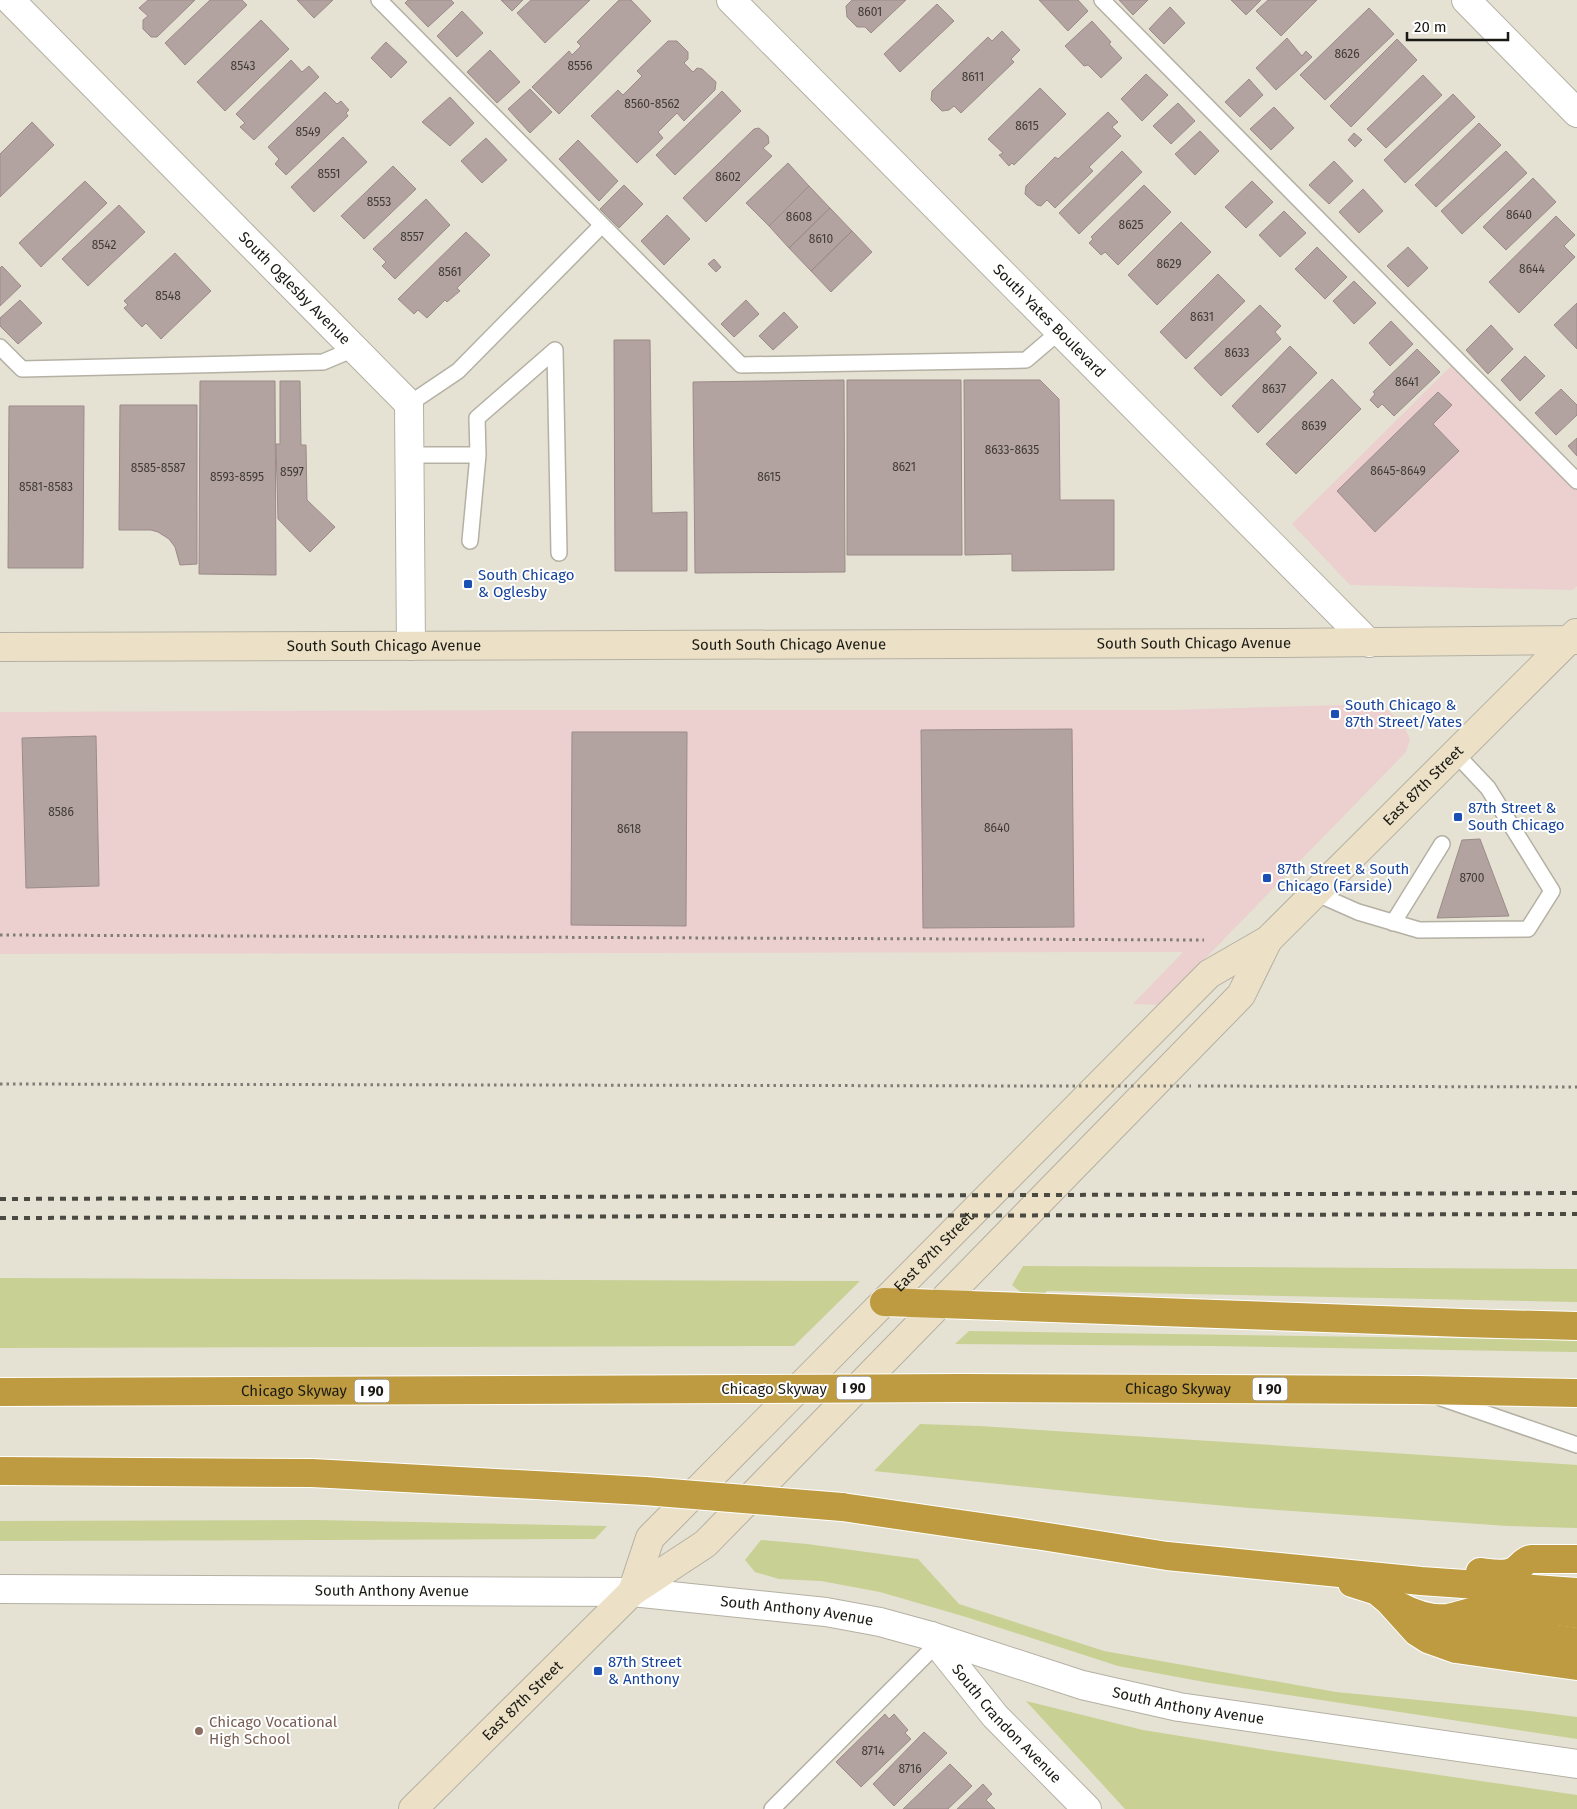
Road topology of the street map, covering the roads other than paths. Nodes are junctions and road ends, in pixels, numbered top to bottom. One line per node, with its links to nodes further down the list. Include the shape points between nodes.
1 (10, 0): 10 (street, South Oglesby Avenue)
2 (379, 0): 7 (lane)
3 (1102, 0): 14 (lane)
4 (1466, 0): 6 (street)
5 (742, 4): 8 (street, South Yates Boulevard)
6 (1577, 113)
7 (602, 225): 8 (lane, via 740,365 1026,360); 11 (lane, via 458,371)
8 (1060, 331): 18 (street, South Yates Boulevard)
9 (0, 347): 10 (lane, via 22,369 323,362)
10 (354, 349): 11 (street, South Oglesby Avenue)
11 (408, 404): 13 (street)
12 (478, 455): 13 (lane); 15 (lane); 16 (lane, via 477,418 555,350)
13 (409, 456): 19 (street)
14 (1577, 481)
15 (470, 541)
16 (558, 553)
17 (1574, 637): 18 (main road, South South Chicago Avenue); 21 (main road, East 87th Street)
18 (1369, 643): 19 (main road, South South Chicago Avenue)
19 (411, 646): 20 (main road, South South Chicago Avenue)
20 (0, 648)
21 (1455, 753): 23 (main road, East 87th Street); 24 (lane, via 1488,788 1552,891 1528,929 1419,930)
22 (1442, 844): 24 (lane)
23 (1315, 893): 24 (lane); 25 (main road, East 87th Street)
24 (1393, 923)
25 (1268, 940): 26 (main road, East 87th Street, via 1209,974); 27 (main road, East 87th Street, via 1241,995)
26 (884, 1302): 27 (highway); 43 (main road, East 87th Street, via 650,1538)
27 (939, 1305): 28 (highway); 43 (main road, East 87th Street, via 705,1544)
28 (1577, 1326)
29 (1417, 1390): 30 (highway, Chicago Skyway / I 90, bridge, via 963,1388); 31 (highway, Chicago Skyway / I 90); 32 (lane)
30 (0, 1392)
31 (1577, 1393)
32 (1577, 1445)
33 (0, 1471): 36 (highway, bridge, via 312,1473 645,1491 842,1507 1168,1556)
34 (1577, 1557): 35 (highway, via 1549,1555)
35 (1540, 1559): 37 (highway, via 1552,1570); 39 (highway, via 1525,1560)
36 (1294, 1569): 38 (highway); 47 (highway, via 1377,1591)
37 (1577, 1571)
38 (1327, 1572): 39 (highway, via 1416,1564); 40 (highway)
39 (1508, 1573): 41 (highway)
40 (1376, 1577): 44 (highway); 45 (highway, via 1405,1595)
41 (1577, 1582)
42 (0, 1590): 43 (street, South Anthony Avenue)
43 (632, 1592): 49 (street, South Anthony Avenue, via 826,1612 880,1622); 53 (main road, East 87th Street)
44 (1577, 1592)
45 (1438, 1600): 46 (highway, via 1538,1599); 47 (highway)
46 (1577, 1603)
47 (1395, 1607): 48 (highway, via 1430,1618 1494,1608); 50 (highway, via 1416,1625 1430,1628 1506,1632); 51 (highway, via 1417,1632 1428,1639 1456,1648)
48 (1577, 1614)
49 (934, 1640): 52 (street, South Anthony Avenue, via 1082,1685 1179,1707); 54 (lane); 55 (street, South Crandon Avenue, via 995,1716)
50 (1577, 1642)
51 (1577, 1666)
52 (1577, 1764)
53 (413, 1809)
54 (772, 1809)
55 (1088, 1809)

